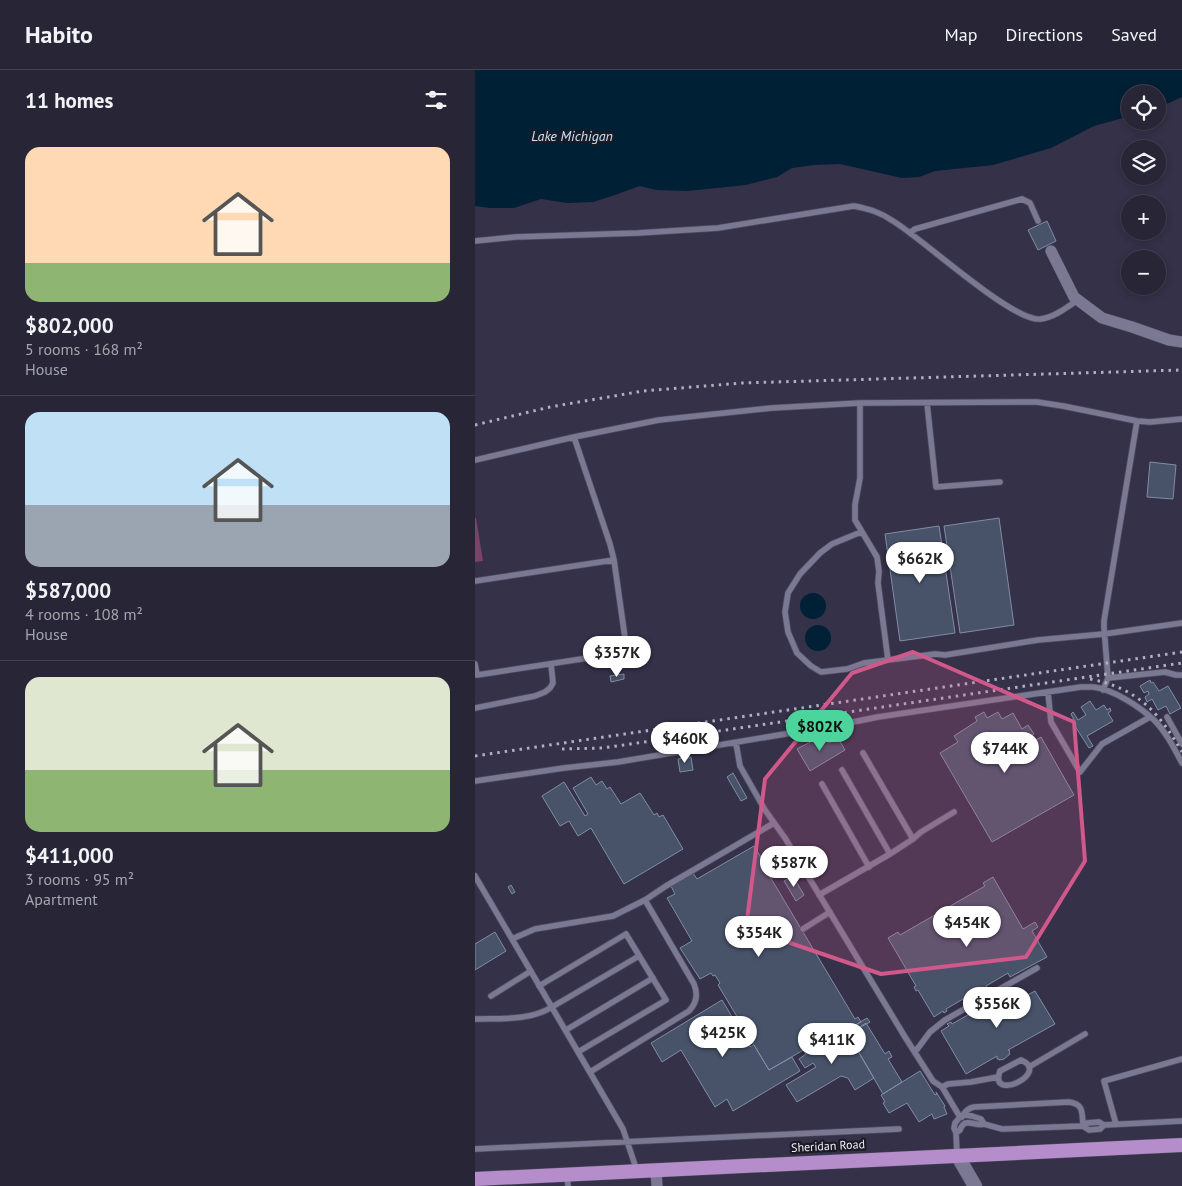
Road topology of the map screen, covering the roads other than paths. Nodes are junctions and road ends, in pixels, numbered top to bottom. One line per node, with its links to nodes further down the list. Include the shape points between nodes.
1 (1038, 221): 2 (lane, via 1030,203 1022,199)
2 (910, 233): 3 (lane, via 873,210 854,206 718,228); 5 (lane, via 1021,314 1039,319 1056,314)
3 (475, 241)
4 (1051, 251): 5 (street, via 1074,297)
5 (1079, 300): 6 (street, via 1102,318)
6 (1182, 342)
7 (860, 403): 8 (lane); 11 (lane, via 668,419); 14 (lane, via 860,478 855,520)
8 (927, 403): 10 (lane, via 1037,402); 13 (lane, via 936,487)
9 (1182, 419): 10 (lane)
10 (1137, 421): 18 (lane)
11 (575, 437): 12 (lane); 15 (lane)
12 (475, 460)
13 (1000, 482)
14 (861, 532): 19 (lane, via 877,557 877,583); 19 (lane, via 832,544 800,574 788,593 785,612 789,632 797,653 821,672 847,670 864,663)
15 (614, 560): 16 (lane); 21 (lane, via 627,652)
16 (475, 581)
17 (1182, 623): 18 (lane)
18 (1104, 634): 19 (lane); 23 (lane)
19 (888, 660)
20 (475, 664): 21 (lane, via 477,675)
21 (551, 664): 26 (lane, via 553,683 545,692)
22 (1182, 675): 23 (lane, via 1165,672)
23 (1108, 678): 24 (lane)
24 (1103, 690): 25 (lane, via 1081,687); 28 (lane, via 1119,696)
25 (1048, 692): 28 (lane, via 1051,722 1080,772 1102,744); 29 (lane, via 879,717)
26 (475, 708)
27 (1167, 716): 30 (lane)
28 (1150, 717): 32 (lane)
29 (736, 743): 34 (lane); 37 (lane, via 740,766)
30 (1182, 744)
31 (863, 753): 38 (lane)
32 (1182, 763)
33 (842, 770): 39 (lane)
34 (475, 781)
35 (822, 784): 40 (lane)
36 (954, 812): 38 (lane)
37 (774, 824): 42 (lane); 43 (lane)
38 (913, 840): 39 (lane)
39 (890, 854): 40 (lane)
40 (869, 866): 42 (lane)
41 (475, 876): 46 (lane)
42 (819, 895): 44 (lane)
43 (645, 900): 46 (lane, via 613,916 535,928); 61 (lane, via 695,984 694,1006)
44 (830, 912): 45 (lane); 58 (lane)
45 (803, 929)
46 (512, 939): 49 (lane)
47 (639, 956): 50 (lane); 51 (lane, via 627,934); 53 (lane)
48 (1037, 968): 58 (lane, via 945,1020 930,1032)
49 (531, 971): 51 (lane); 52 (lane)
50 (653, 978): 55 (lane); 57 (lane, via 666,1000)
51 (539, 986): 53 (lane)
52 (491, 996)
53 (552, 1007): 54 (lane, via 527,1016); 55 (lane)
54 (475, 1019)
55 (566, 1030): 57 (lane)
56 (1085, 1034): 60 (lane)
57 (578, 1052): 61 (lane)
58 (915, 1052): 63 (lane, via 933,1081)
59 (1182, 1059): 67 (lane, via 1104,1080)
60 (1029, 1066): 62 (lane, via 1021,1060 1004,1068); 62 (lane, via 1026,1077 1010,1086 998,1081)
61 (590, 1072): 71 (lane, via 623,1129)
62 (998, 1077): 63 (lane, via 948,1084)
63 (942, 1088): 64 (lane)
64 (961, 1117): 66 (lane, via 972,1116); 68 (lane, via 974,1106 1069,1102 1080,1107); 70 (lane, via 955,1123)
65 (1182, 1121): 67 (lane)
66 (984, 1124): 68 (lane, via 1002,1129); 70 (lane, via 965,1122)
67 (1116, 1124): 68 (lane, via 1099,1122)
68 (1083, 1126)
69 (899, 1129): 71 (lane)
70 (956, 1133): 74 (lane)
71 (627, 1142): 73 (lane); 76 (lane)
72 (1182, 1145): 74 (highway, Sheridan Road)
73 (475, 1149)
74 (957, 1155): 75 (highway, Sheridan Road); 80 (street)
75 (656, 1170): 76 (highway, Sheridan Road); 79 (street)
76 (637, 1171): 78 (highway, Sheridan Road)
77 (475, 1179): 78 (highway, Sheridan Road)
78 (567, 1180)
79 (657, 1186)
80 (975, 1186)

